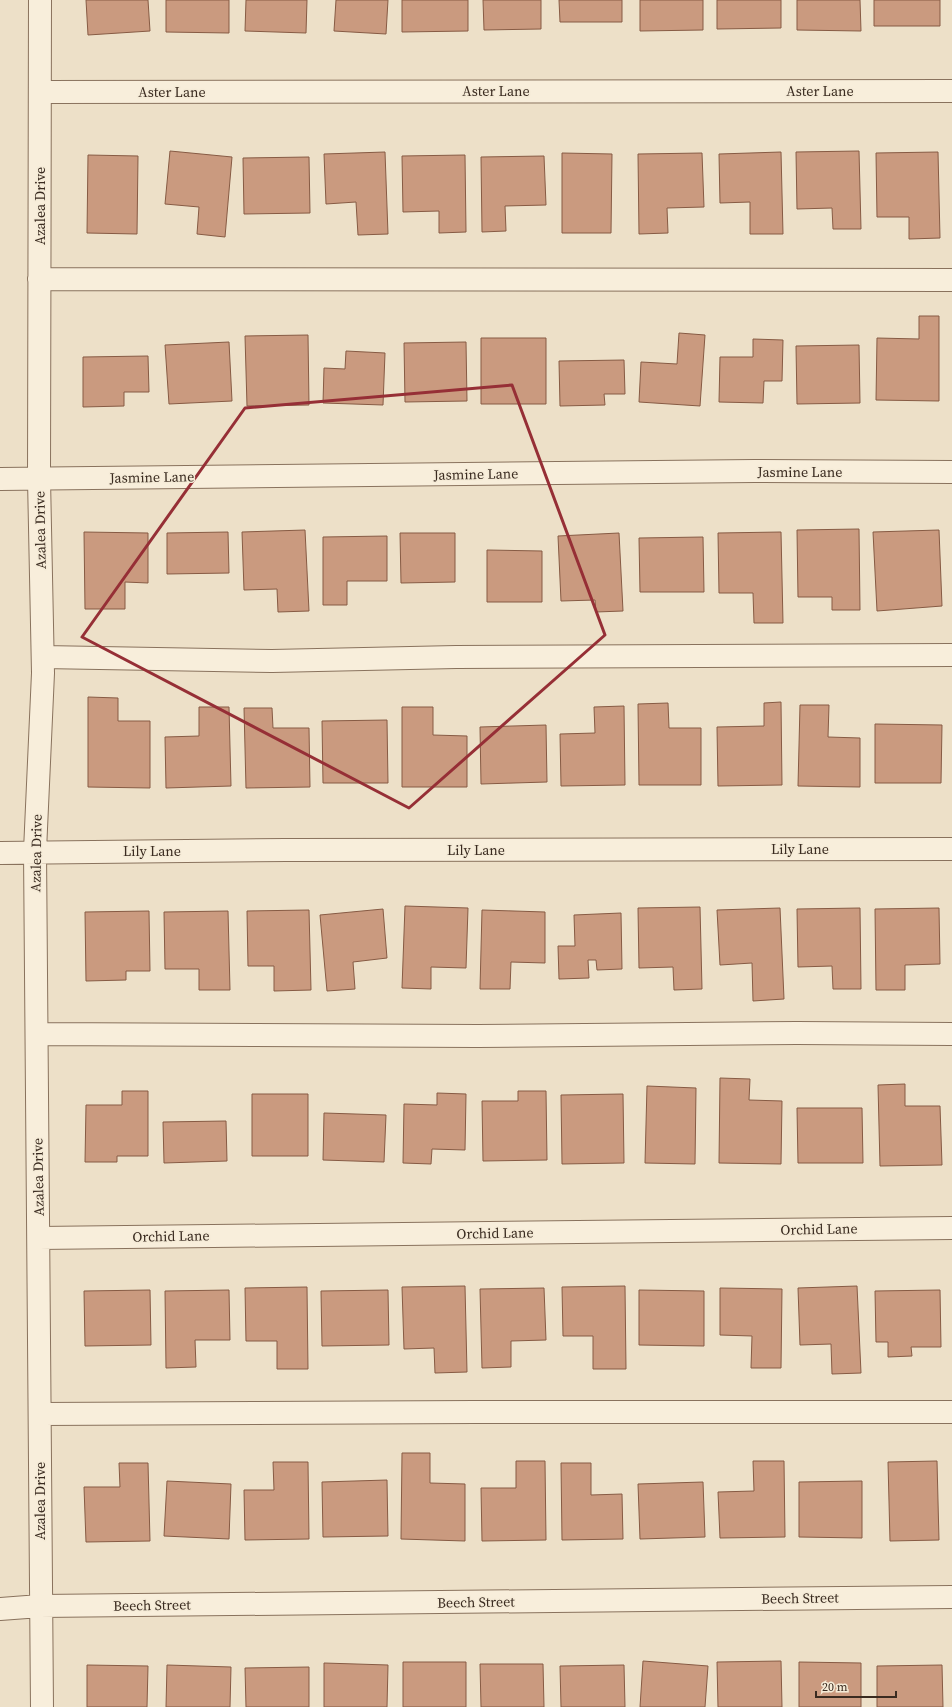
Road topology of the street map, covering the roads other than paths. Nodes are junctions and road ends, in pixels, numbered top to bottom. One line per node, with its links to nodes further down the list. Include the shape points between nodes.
1 (40, 0): 3 (street, Azalea Drive)
2 (952, 91): 3 (street, Aster Lane)
3 (40, 92): 4 (street, Azalea Drive)
4 (40, 279): 5 (street); 8 (street, Azalea Drive)
5 (952, 280)
6 (952, 472): 8 (street, Jasmine Lane, via 754,471)
7 (0, 479): 8 (street, Jasmine Lane)
8 (39, 479): 10 (street, Azalea Drive)
9 (952, 655): 10 (street, via 272,661)
10 (43, 657): 12 (street, Azalea Drive)
11 (952, 849): 12 (street, Lily Lane)
12 (35, 852): 13 (street, Lily Lane); 14 (street, Azalea Drive)
13 (0, 853)
14 (37, 1034): 15 (street); 17 (street, Azalea Drive)
15 (952, 1034)
16 (952, 1228): 17 (street, Orchid Lane)
17 (39, 1238): 19 (street, Azalea Drive)
18 (952, 1412): 19 (street)
19 (40, 1414): 21 (street, Azalea Drive)
20 (952, 1597): 21 (street, Beech Street)
21 (40, 1606): 22 (street, Beech Street); 23 (street, Azalea Drive)
22 (0, 1609)
23 (42, 1707)

